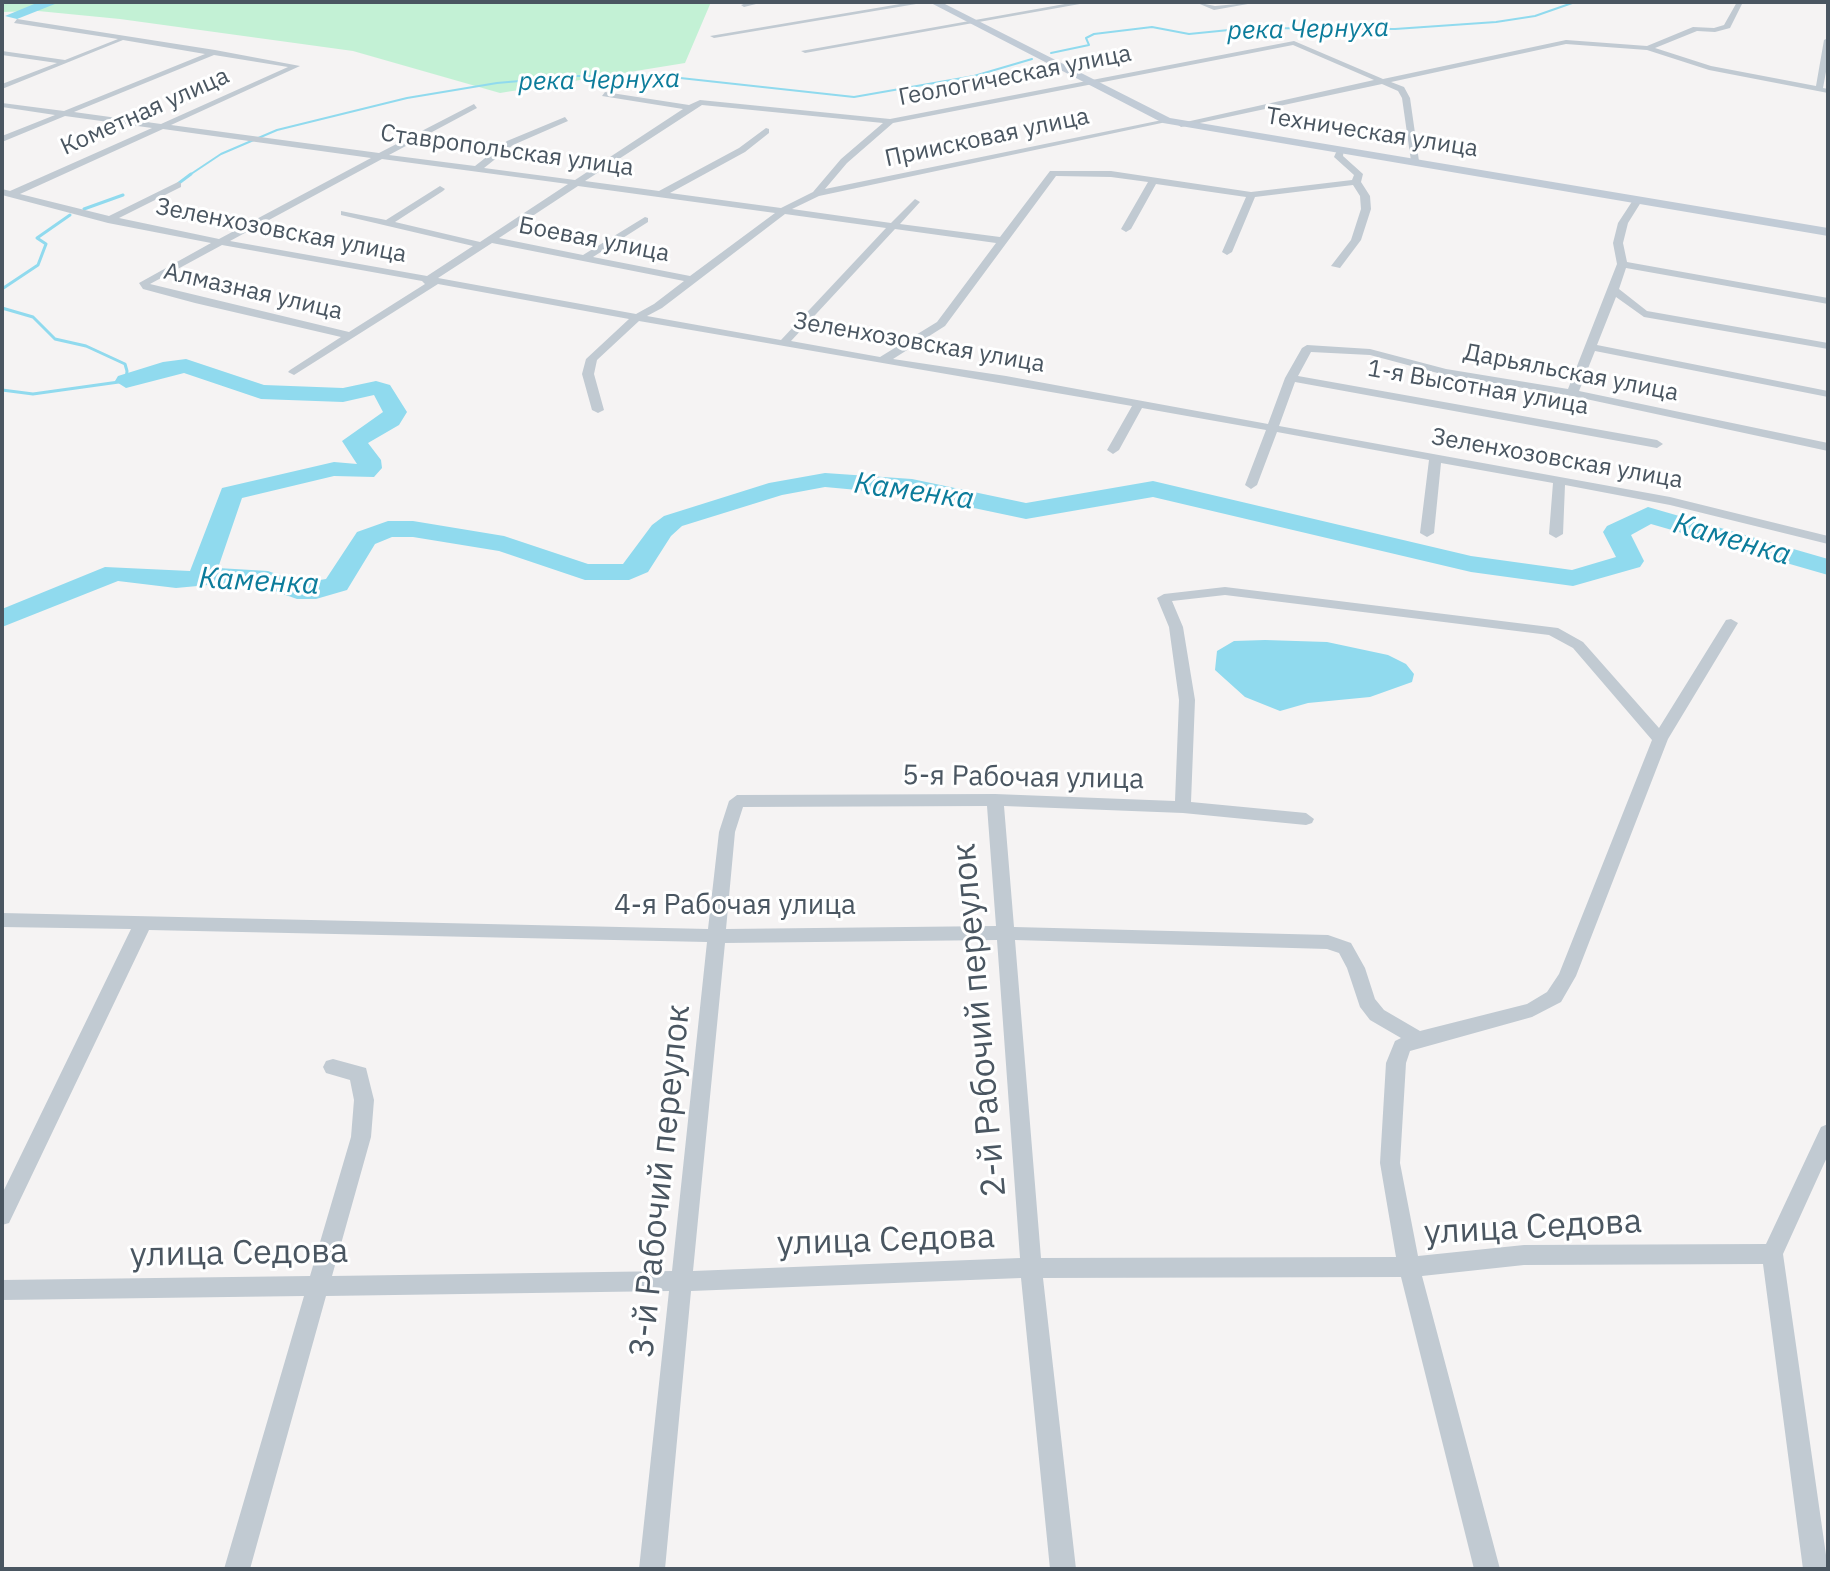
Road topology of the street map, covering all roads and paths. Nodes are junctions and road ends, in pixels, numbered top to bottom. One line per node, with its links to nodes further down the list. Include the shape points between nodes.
1 (761, 2): 8 (street)
2 (925, 2): 11 (street)
3 (934, 2): 10 (street, Техническая улица)
4 (1088, 2): 10 (street)
5 (1198, 2): 6 (street, via 1214,8)
6 (1256, 2)
7 (1740, 2): 14 (street, via 1727,26 1696,29)
8 (744, 5)
9 (17, 21): 12 (street)
10 (974, 22): 15 (street); 22 (street, Техническая улица)
11 (714, 36)
12 (123, 40): 16 (street); 18 (street)
13 (1828, 40): 24 (street)
14 (1648, 48): 21 (street, via 1557,43); 24 (street, via 1709,68)
15 (805, 51)
16 (215, 52): 29 (street); 34 (street, Кометная улица, via 296,66)
17 (2, 53): 18 (street)
18 (66, 62): 20 (street)
19 (2, 75): 20 (street)
20 (24, 78): 23 (street)
21 (1384, 80): 22 (street, Геологическая улица, via 1294,43); 33 (street); 39 (street, via 1405,93)
22 (1091, 81): 31 (street, Геологическая улица); 32 (street, Техническая улица)
23 (2, 87)
24 (1823, 90)
25 (605, 94): 28 (street)
26 (2, 105): 29 (street, Ставропольская улица)
27 (474, 106): 38 (street)
28 (691, 108): 31 (street, via 712,101); 43 (street)
29 (63, 113): 34 (street, Ставропольская улица); 36 (street)
30 (565, 119): 40 (street, via 510,143)
31 (890, 121): 48 (street, Геологическая улица)
32 (1167, 121): 33 (street, Техническая улица); 48 (street, Приисковая улица)
33 (1181, 124): 37 (street, Техническая улица)
34 (164, 126): 38 (street, Ставропольская улица); 46 (street, Кометная улица)
35 (766, 131): 47 (street)
36 (2, 139)
37 (1341, 150): 39 (street, Техническая улица); 42 (street, via 1338,157 1359,174)
38 (384, 156): 40 (street, Ставропольская улица); 61 (street)
39 (1415, 161): 50 (street, Техническая улица)
40 (478, 168): 43 (street, Ставропольская улица)
41 (1154, 180): 49 (street); 58 (street); 60 (street, via 1053,173)
42 (1356, 182): 49 (street); 66 (street, via 1366,209 1356,240)
43 (579, 183): 47 (street, Ставропольская улица); 62 (street)
44 (178, 185): 54 (street)
45 (440, 189): 56 (street)
46 (6, 194): 54 (street, Зеленхозовская улица)
47 (661, 194): 52 (street, Ставропольская улица)
48 (816, 194): 52 (street, Геологическая улица)
49 (1251, 195): 63 (street)
50 (1638, 199): 59 (street, Техническая улица); 65 (street, via 1618,243)
51 (915, 202): 57 (street)
52 (784, 210): 57 (street, Ставропольская улица); 67 (street, Геологическая улица)
53 (344, 213): 56 (street, Боевая улица)
54 (108, 220): 61 (street, Зеленхозовская улица)
55 (645, 220): 64 (street)
56 (390, 221): 62 (street, Боевая улица, via 396,227)
57 (893, 225): 60 (street, Ставропольская улица); 73 (street)
58 (1126, 229)
59 (1828, 232)
60 (1005, 241): 76 (street, via 941,324)
61 (220, 242): 68 (street, Зеленхозовская улица); 72 (street, Алмазная улица, via 144,283)
62 (484, 242): 64 (street, Боевая улица); 68 (street)
63 (1227, 252)
64 (585, 258): 67 (street, Боевая улица)
65 (1622, 264): 69 (street); 70 (street)
66 (1336, 266)
67 (693, 280): 71 (street, Геологическая улица)
68 (431, 282): 71 (street, Зеленхозовская улица); 72 (street)
69 (1614, 290): 74 (street, via 1644,314); 75 (street)
70 (1828, 301)
71 (637, 317): 73 (street, Зеленхозовская улица); 82 (street, Геологическая улица, via 588,367)
72 (350, 336): 77 (street)
73 (784, 343): 76 (street, Зеленхозовская улица)
74 (1828, 346)
75 (1591, 347): 79 (street); 80 (street)
76 (882, 361): 81 (street, Зеленхозовская улица)
77 (294, 372)
78 (1291, 378): 79 (street, Дарьяльская улица, via 1307,348 1370,352 1445,372); 83 (street); 84 (street, 1-я Высотная улица)
79 (1572, 393): 85 (street, Дарьяльская улица)
80 (1828, 394)
81 (1138, 405): 83 (street, Зеленхозовская улица); 86 (street)
82 (598, 410)
83 (1274, 429): 87 (street, Зеленхозовская улица); 89 (street)
84 (1657, 444)
85 (1828, 447)
86 (1113, 450)
87 (1435, 459): 88 (street, Зеленхозовская улица); 90 (street)
88 (1559, 479): 91 (street); 92 (street, Зеленхозовская улица)
89 (1251, 485)
90 (1427, 533)
91 (1556, 534)
92 (1828, 540)
93 (1731, 623): 94 (street)
94 (1660, 739): 97 (street, via 1578,645 1553,631 1225,591 1164,598 1176,627 1187,700); 103 (street, via 1554,997 1532,1010)
95 (995, 800): 96 (street, 5-я Рабочая улица); 97 (street, 5-я Рабочая улица); 101 (street, 2-й Рабочий переулок)
96 (737, 801): 102 (street, 3-й Рабочий переулок, via 727,832)
97 (1183, 807): 98 (street, 5-я Рабочая улица)
98 (1306, 819)
99 (2, 920): 100 (street, 4-я Рабочая улица)
100 (143, 923): 102 (street, 4-я Рабочая улица); 106 (street)
101 (1005, 933): 102 (street, 4-я Рабочая улица); 103 (street, 4-я Рабочая улица, via 1328,942 1345,948 1377,1015); 109 (street, 2-й Рабочий переулок)
102 (719, 936): 110 (street, 3-й Рабочий переулок)
103 (1418, 1039): 108 (street, via 1402,1046 1396,1063 1390,1163)
104 (333, 1067): 111 (street, via 359,1074 364,1100 361,1137)
105 (1828, 1133): 107 (street)
106 (2, 1216)
107 (1772, 1254): 108 (street, улица Седова, via 1524,1255); 117 (street)
108 (1409, 1267): 109 (street, улица Седова); 116 (street)
109 (1031, 1268): 110 (street, улица Седова); 115 (street, 2-й Рабочий переулок)
110 (683, 1281): 111 (street, улица Седова); 114 (street, 3-й Рабочий переулок)
111 (321, 1285): 112 (street, улица Седова); 113 (street)
112 (2, 1290)
113 (237, 1569)
114 (652, 1569)
115 (1063, 1569)
116 (1487, 1569)
117 (1816, 1569)

